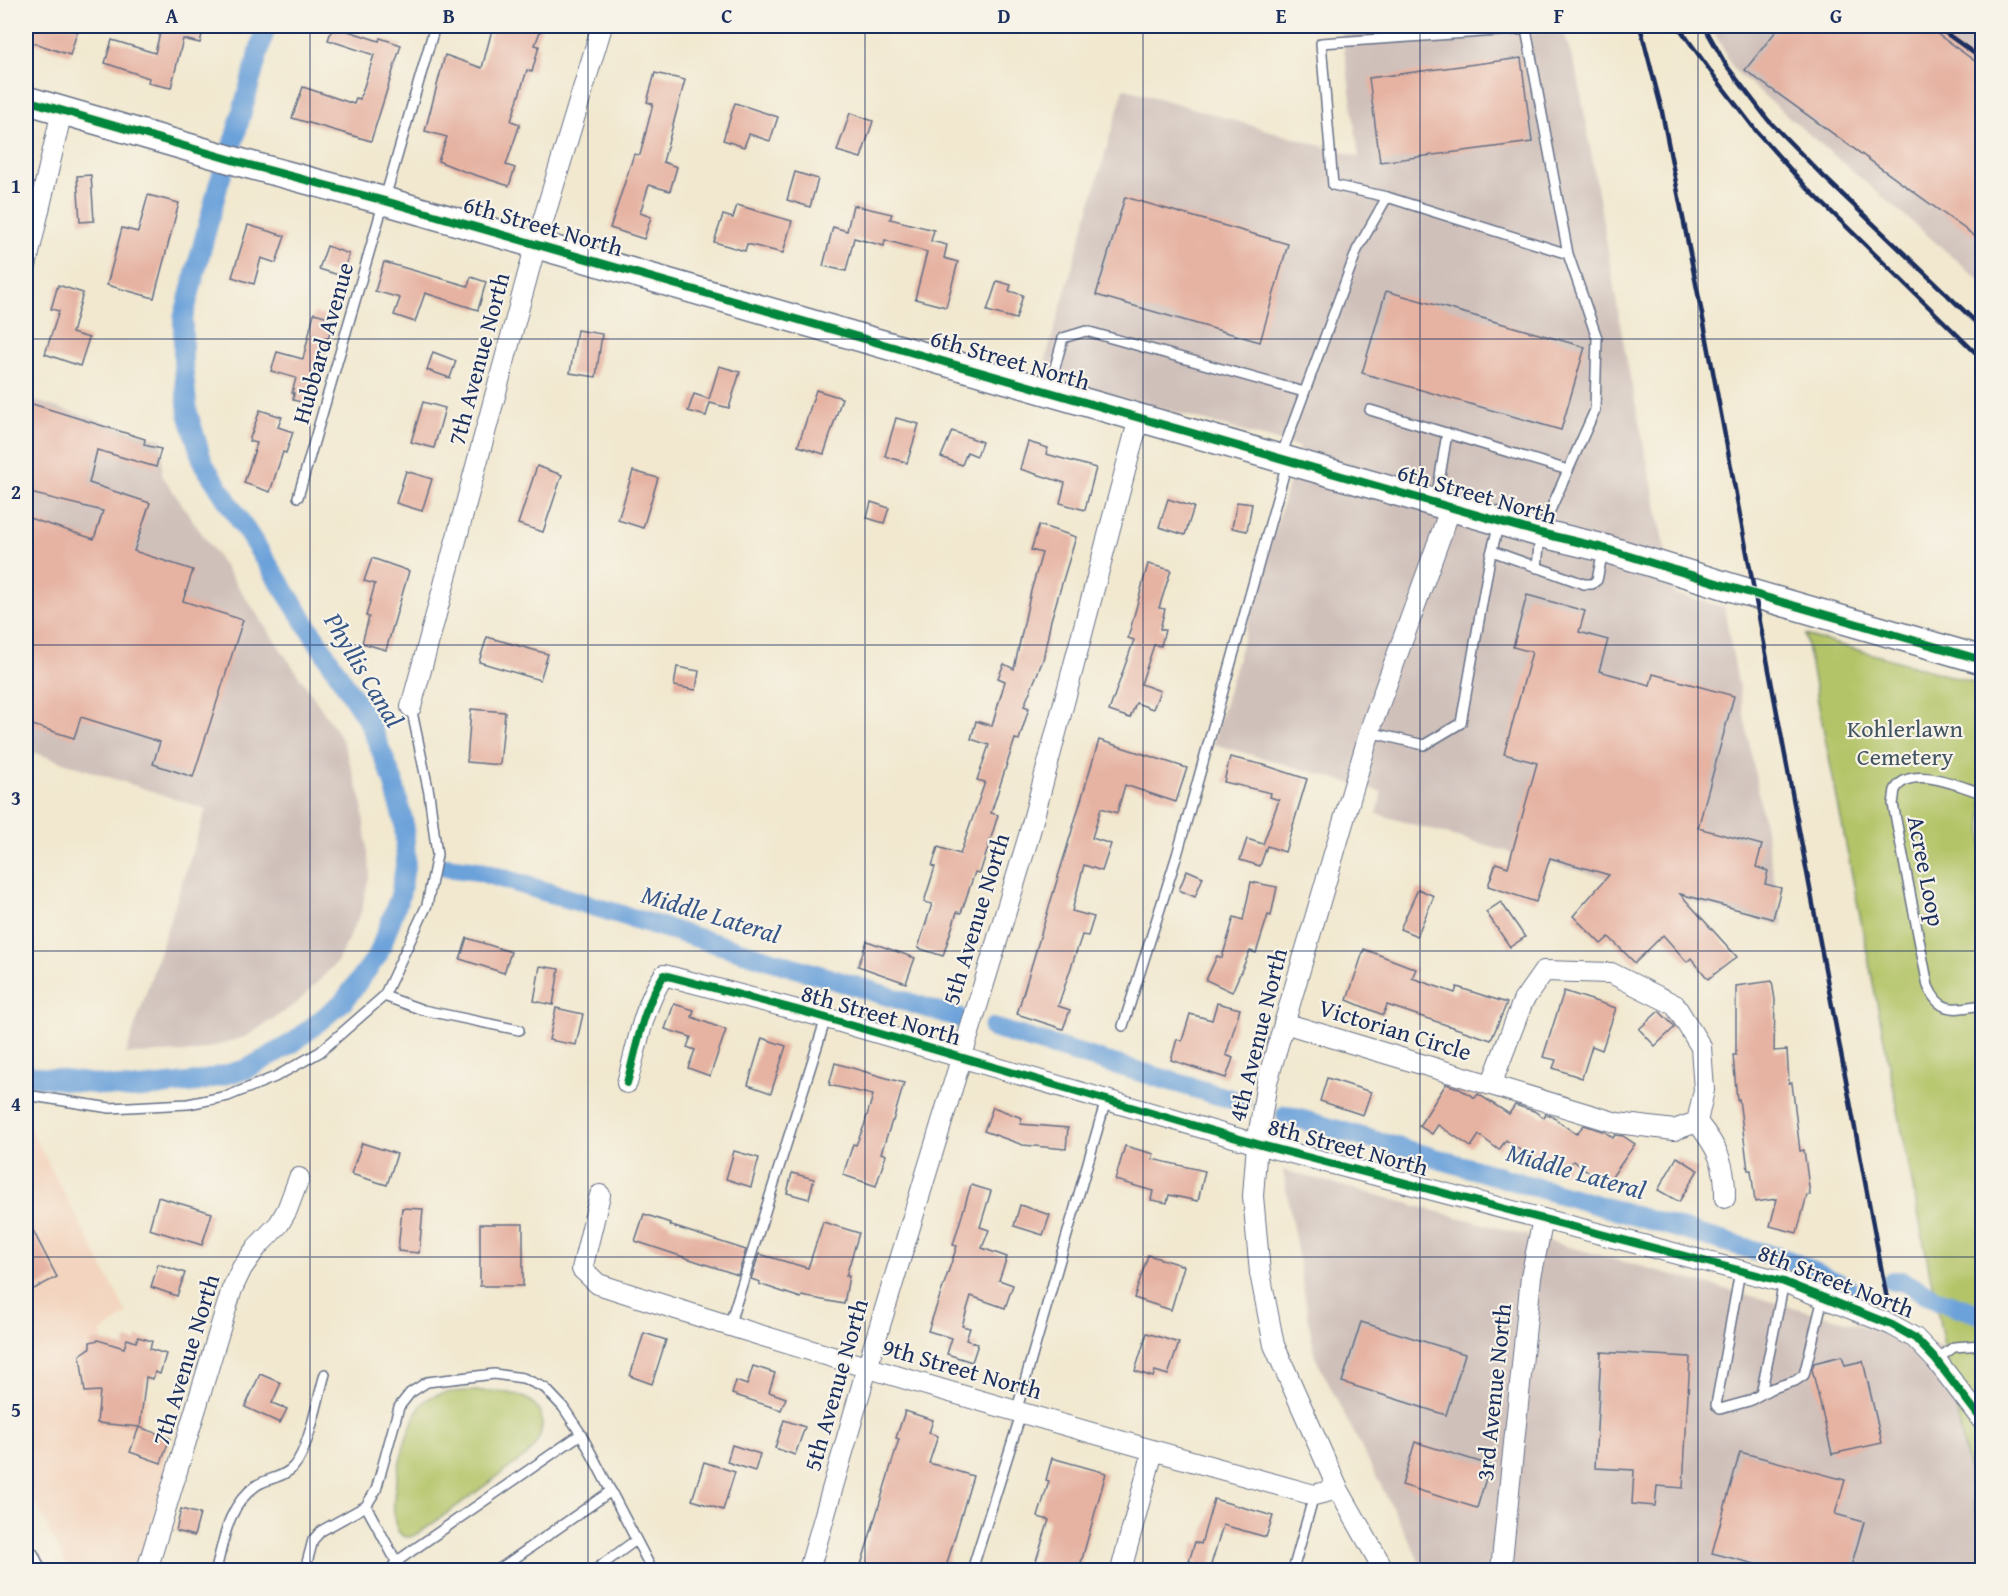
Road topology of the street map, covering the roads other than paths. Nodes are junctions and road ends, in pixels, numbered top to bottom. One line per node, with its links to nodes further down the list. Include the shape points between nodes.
1 (435, 26): 6 (lane, Hubbard Avenue)
2 (602, 26): 7 (street, 7th Avenue North)
3 (26, 100): 4 (street, 6th Street North)
4 (62, 111): 6 (street, 6th Street North); 9 (street)
5 (1387, 197): 8 (lane); 8 (lane, via 1333,185 1321,43 1526,29); 11 (lane, via 1357,250)
6 (385, 201): 7 (street, 6th Street North); 17 (lane, Hubbard Avenue)
7 (536, 244): 10 (street, 6th Street North); 25 (street, 7th Avenue North)
8 (1569, 254): 16 (lane, via 1597,338 1595,410)
9 (26, 266)
10 (1048, 392): 11 (lane, via 1064,338 1086,331); 13 (street, 6th Street North)
11 (1304, 393): 15 (lane)
12 (1370, 410): 14 (lane)
13 (1138, 418): 15 (street, 6th Street North); 34 (street, 5th Avenue North, via 1028,839)
14 (1447, 433): 16 (lane); 18 (lane)
15 (1284, 459): 18 (street, 6th Street North); 32 (lane, via 1177,855)
16 (1568, 470): 20 (lane)
17 (298, 497)
18 (1444, 505): 19 (street, 6th Street North); 26 (street, 4th Avenue North)
19 (1499, 521): 20 (street, 6th Street North); 22 (lane)
20 (1540, 533): 21 (street, 6th Street North); 23 (lane)
21 (1603, 548): 23 (lane, via 1597,580 1592,584); 24 (street, 6th Street North)
22 (1492, 551): 23 (lane); 26 (lane, via 1461,723 1424,745)
23 (1537, 568)
24 (1983, 660)
25 (411, 707): 28 (lane, via 437,855 427,905)
26 (1369, 732): 31 (street, 4th Avenue North)
27 (1983, 793): 29 (lane, Acree Loop, via 1916,777 1895,790 1893,804 1933,999 1943,1007 1956,1009)
28 (384, 996): 33 (lane, via 423,1010); 37 (lane, via 320,1052 275,1077 228,1096 188,1104 110,1108)
29 (1983, 1005)
30 (826, 1018): 34 (street, 8th Street North); 35 (street, 8th Street North, via 664,975 646,1015); 48 (lane)
31 (1284, 1023): 36 (street, Victorian Circle); 40 (street, 4th Avenue North, via 1267,1082)
32 (1123, 1026)
33 (519, 1030)
34 (961, 1058): 38 (street, 8th Street North); 51 (street, 5th Avenue North)
35 (627, 1083)
36 (1491, 1085): 39 (street, Victorian Circle, via 1617,1123 1674,1130); 39 (street, Victorian Circle, via 1523,1001 1544,971 1611,973 1675,1005 1701,1047 1704,1090)
37 (26, 1095)
38 (1106, 1100): 40 (street, 8th Street North); 54 (lane)
39 (1697, 1122): 43 (street, via 1721,1159)
40 (1257, 1144): 44 (street, 8th Street North); 58 (street, 4th Avenue North, via 1253,1196 1260,1273 1274,1345)
41 (299, 1178): 66 (street, 7th Avenue North, via 279,1224 257,1247 232,1289)
42 (600, 1195): 48 (street, 9th Street North, via 582,1269 598,1284)
43 (1725, 1198)
44 (1543, 1220): 45 (street, 8th Street North); 78 (street, 3rd Avenue North, via 1531,1277)
45 (1740, 1271): 46 (street, 8th Street North); 53 (lane, via 1716,1405 1720,1409)
46 (1784, 1282): 47 (street, 8th Street North); 53 (lane)
47 (1823, 1298): 50 (street, 8th Street North, via 1915,1338); 53 (lane, via 1804,1375)
48 (729, 1326): 51 (street, 9th Street North)
49 (1983, 1345): 50 (lane, via 1954,1347)
50 (1936, 1360): 55 (street, 8th Street North)
51 (867, 1368): 54 (street, 9th Street North); 73 (street, 5th Avenue North)
52 (325, 1374): 67 (lane, via 302,1454 293,1467 258,1485 237,1503 226,1526)
53 (1761, 1394)
54 (1018, 1413): 57 (street, 9th Street North); 74 (lane)
55 (1983, 1420)
56 (581, 1434): 59 (lane); 61 (lane, via 545,1388 524,1378 494,1374 427,1382 410,1393 399,1407 376,1490); 64 (lane)
57 (1153, 1451): 60 (street, 9th Street North); 75 (street)
58 (1338, 1489): 60 (street, 9th Street North); 77 (street, 4th Avenue North)
59 (611, 1491): 62 (lane); 70 (lane)
60 (1314, 1495): 76 (lane)
61 (366, 1506): 64 (lane); 68 (lane, via 321,1531 313,1540)
62 (636, 1540): 71 (lane); 72 (lane)
63 (26, 1559): 65 (street)
64 (399, 1566): 69 (lane)
65 (32, 1570)
66 (147, 1570)
67 (216, 1570)
68 (305, 1570)
69 (390, 1570)
70 (498, 1570)
71 (595, 1570)
72 (652, 1570)
73 (809, 1570)
74 (972, 1570)
75 (1121, 1570)
76 (1293, 1570)
77 (1384, 1570)
78 (1502, 1570)

